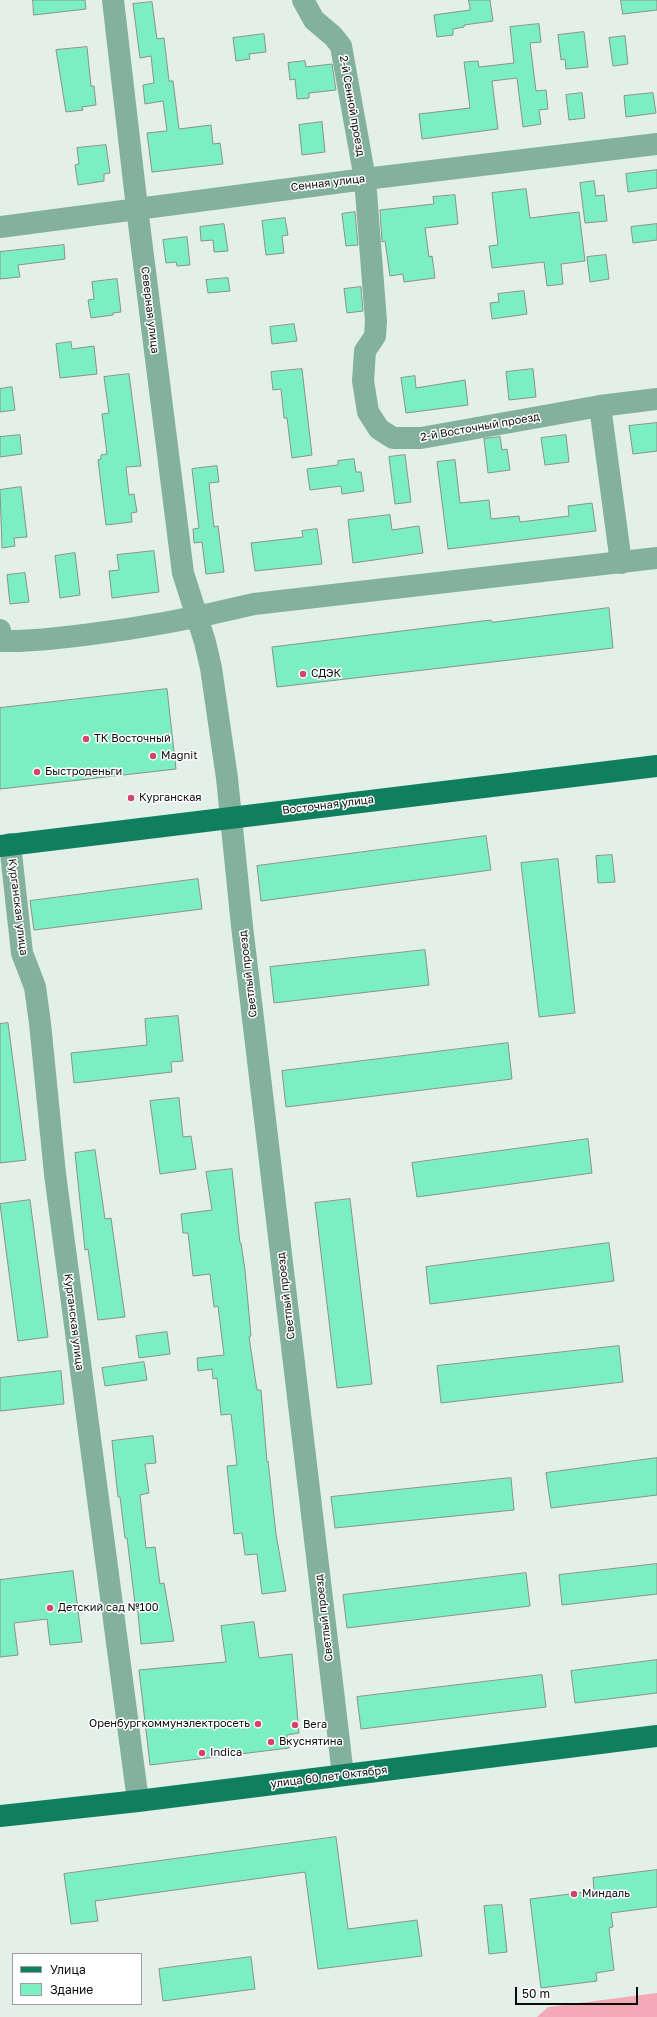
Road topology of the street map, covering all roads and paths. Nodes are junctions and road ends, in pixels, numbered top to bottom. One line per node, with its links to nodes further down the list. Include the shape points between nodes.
1 (113, 0): 5 (street, Северная улица)
2 (303, 0): 4 (street, 2-й Сенной проезд, via 314,20 341,46)
3 (657, 144): 4 (street, Сенная улица)
4 (365, 179): 5 (street, Сенная улица); 8 (street, 2-й Восточный проезд, via 376,321 375,336 365,351 363,381 368,412 379,429 393,438 421,438)
5 (137, 208): 6 (street, Сенная улица); 11 (street, Северная улица, via 184,573)
6 (0, 227)
7 (657, 399): 8 (street, 2-й Восточный проезд)
8 (600, 406): 10 (street)
9 (657, 558): 10 (street)
10 (621, 563): 11 (street, via 254,604)
11 (196, 618): 12 (street, via 23,642); 14 (street, Северная улица, via 211,668)
12 (1, 635)
13 (657, 766): 14 (main road, Восточная улица)
14 (230, 817): 15 (main road, Восточная улица); 17 (street, Светлый проезд)
15 (5, 845): 18 (street, Курганская улица, via 22,953 35,987 55,1174)
16 (657, 1736): 17 (main road, улица 60 лет Октября)
17 (343, 1775): 18 (main road, улица 60 лет Октября)
18 (138, 1801): 19 (main road, улица 60 лет Октября)
19 (0, 1816)

